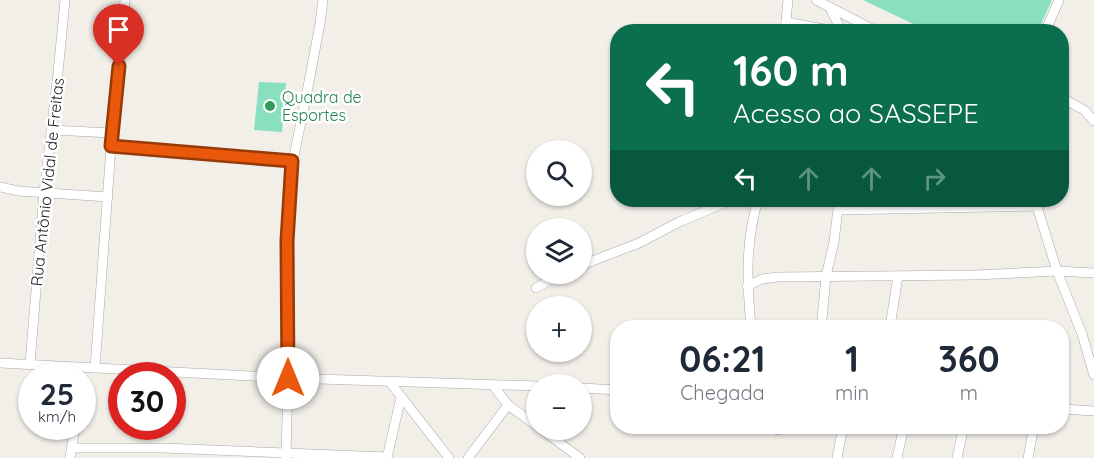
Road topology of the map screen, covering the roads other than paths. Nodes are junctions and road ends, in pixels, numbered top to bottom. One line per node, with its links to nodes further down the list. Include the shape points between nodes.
1 (65, 0): 14 (street, Rua Antônio Vidal de Freitas)
2 (126, 0): 15 (street)
3 (323, 0): 17 (street)
4 (788, 0): 8 (street)
5 (816, 0): 7 (street)
6 (1059, 0): 11 (street)
7 (830, 8): 9 (street); 10 (street)
8 (785, 24)
9 (837, 24)
10 (862, 24)
11 (1048, 24)
12 (1069, 102): 13 (street)
13 (1094, 121)
14 (51, 130): 15 (street); 19 (street, Rua Antônio Vidal de Freitas)
15 (112, 133): 16 (street)
16 (111, 146): 17 (street); 20 (street)
17 (292, 161): 44 (street, via 287,241)
18 (0, 187): 19 (street)
19 (44, 192): 20 (street); 38 (street, Rua Antônio Vidal de Freitas)
20 (108, 197): 39 (street)
21 (714, 207): 27 (street)
22 (756, 207): 33 (street, via 749,235)
23 (838, 207): 26 (street)
24 (923, 207): 26 (street)
25 (1037, 207): 28 (street)
26 (838, 210): 30 (street)
27 (592, 262)
28 (1056, 271): 29 (street); 31 (street); 43 (street)
29 (1094, 273)
30 (826, 276): 31 (street); 33 (street, via 769,278); 35 (street)
31 (898, 276): 37 (street)
32 (543, 284): 34 (street)
33 (747, 286): 36 (street)
34 (536, 288)
35 (822, 319)
36 (750, 320)
37 (891, 320)
38 (30, 362)
39 (95, 362)
40 (0, 363): 41 (street)
41 (18, 364)
42 (96, 368): 44 (street)
43 (1094, 375)
44 (288, 378): 45 (street); 61 (street)
45 (388, 381): 46 (street); 50 (street)
46 (494, 385): 47 (street); 51 (street)
47 (526, 386)
48 (592, 389): 49 (street)
49 (610, 390)
50 (401, 397): 62 (street); 63 (street)
51 (508, 405): 54 (street); 64 (street)
52 (1069, 410): 53 (street)
53 (1094, 411)
54 (526, 418)
55 (842, 434): 66 (street)
56 (902, 434): 67 (street)
57 (962, 434): 68 (street)
58 (1032, 434): 69 (street)
59 (556, 440): 65 (street)
60 (71, 453): 61 (street, via 164,448)
61 (286, 456): 62 (street)
62 (387, 458)
63 (448, 458)
64 (468, 458)
65 (580, 458)
66 (837, 458)
67 (897, 458)
68 (957, 458)
69 (1028, 458)

